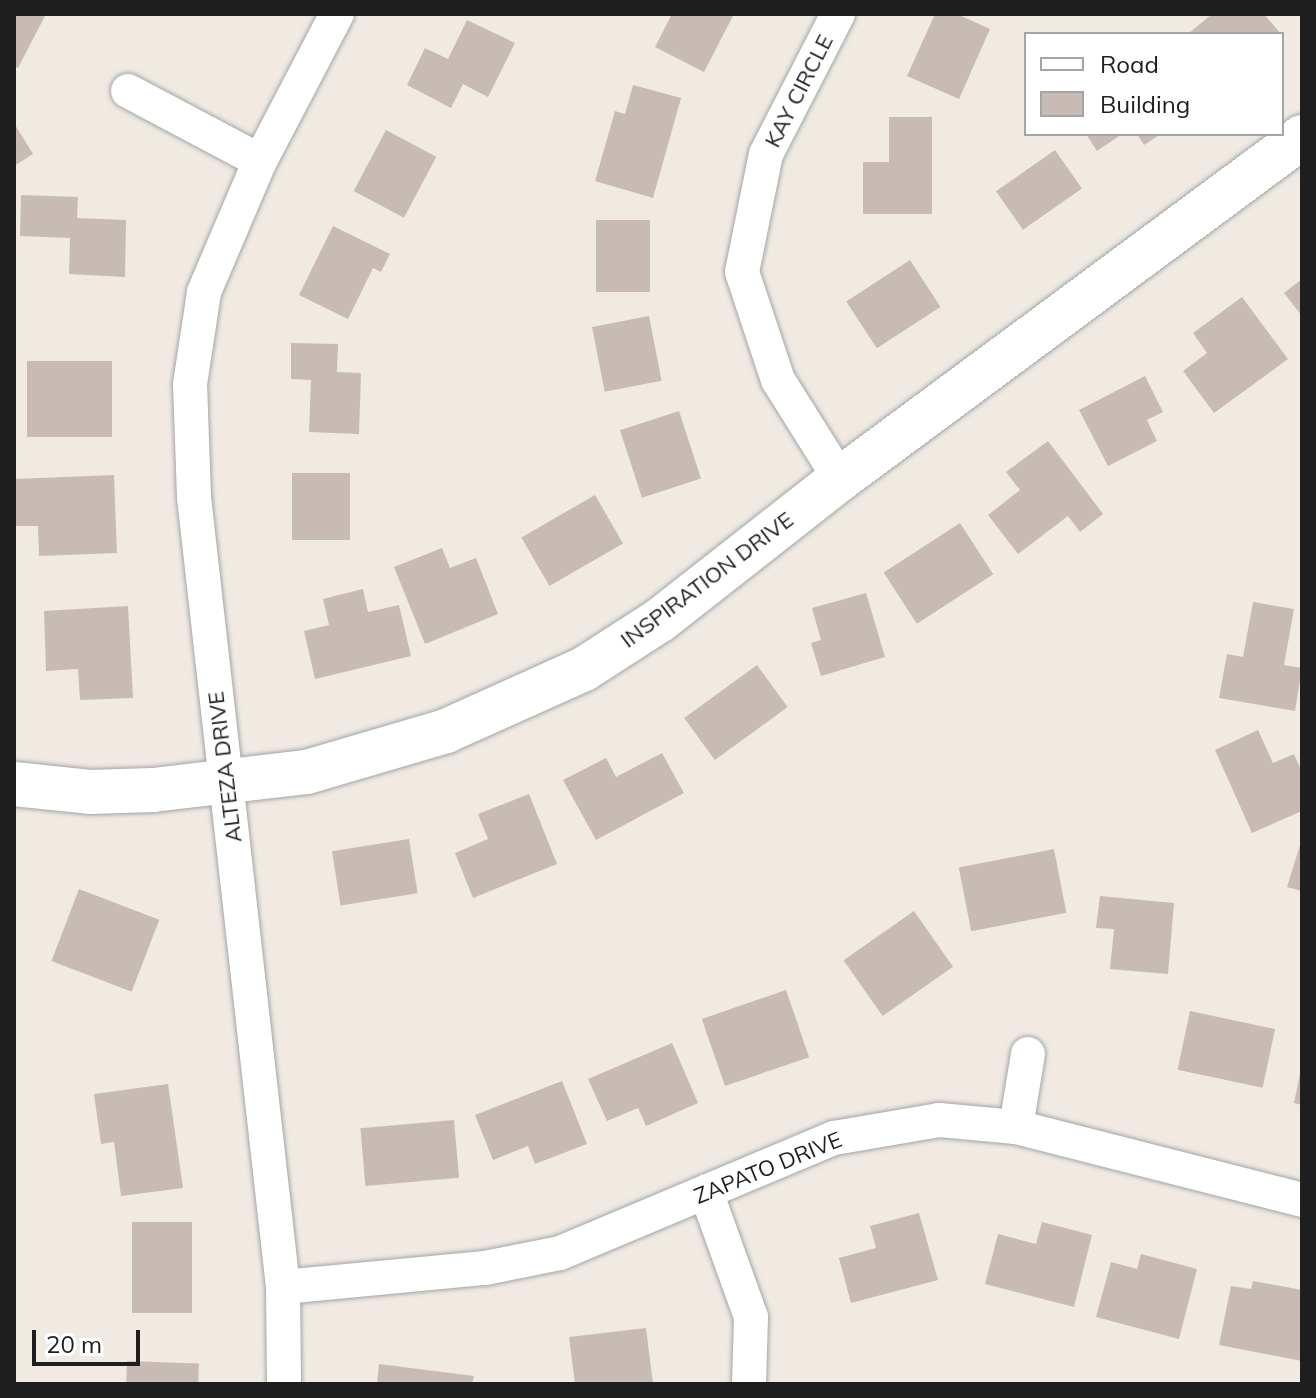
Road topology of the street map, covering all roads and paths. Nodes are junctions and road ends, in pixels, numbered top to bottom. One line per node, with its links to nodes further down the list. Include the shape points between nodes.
1 (337, 14): 5 (street, ALTEZA DRIVE)
2 (838, 14): 6 (street, KAY CIRCLE, via 766,154 742,272 778,380)
3 (128, 91): 5 (street)
4 (1302, 137): 6 (street, INSPIRATION DRIVE)
5 (260, 161): 7 (street, ALTEZA DRIVE, via 204,292 190,384 194,497)
6 (840, 479): 7 (street, INSPIRATION DRIVE, via 660,620 543,689 375,756)
7 (227, 783): 8 (street, INSPIRATION DRIVE, via 90,792); 13 (street, ALTEZA DRIVE)
8 (14, 784)
9 (1028, 1054): 10 (street)
10 (1016, 1127): 11 (street, ZAPATO DRIVE, via 939,1120 866,1130 798,1151); 12 (street, ZAPATO DRIVE)
11 (706, 1192): 13 (street, ZAPATO DRIVE, via 599,1240 524,1262); 15 (street, via 751,1317)
12 (1302, 1200)
13 (283, 1287): 14 (street, ALTEZA DRIVE)
14 (284, 1384)
15 (749, 1384)

